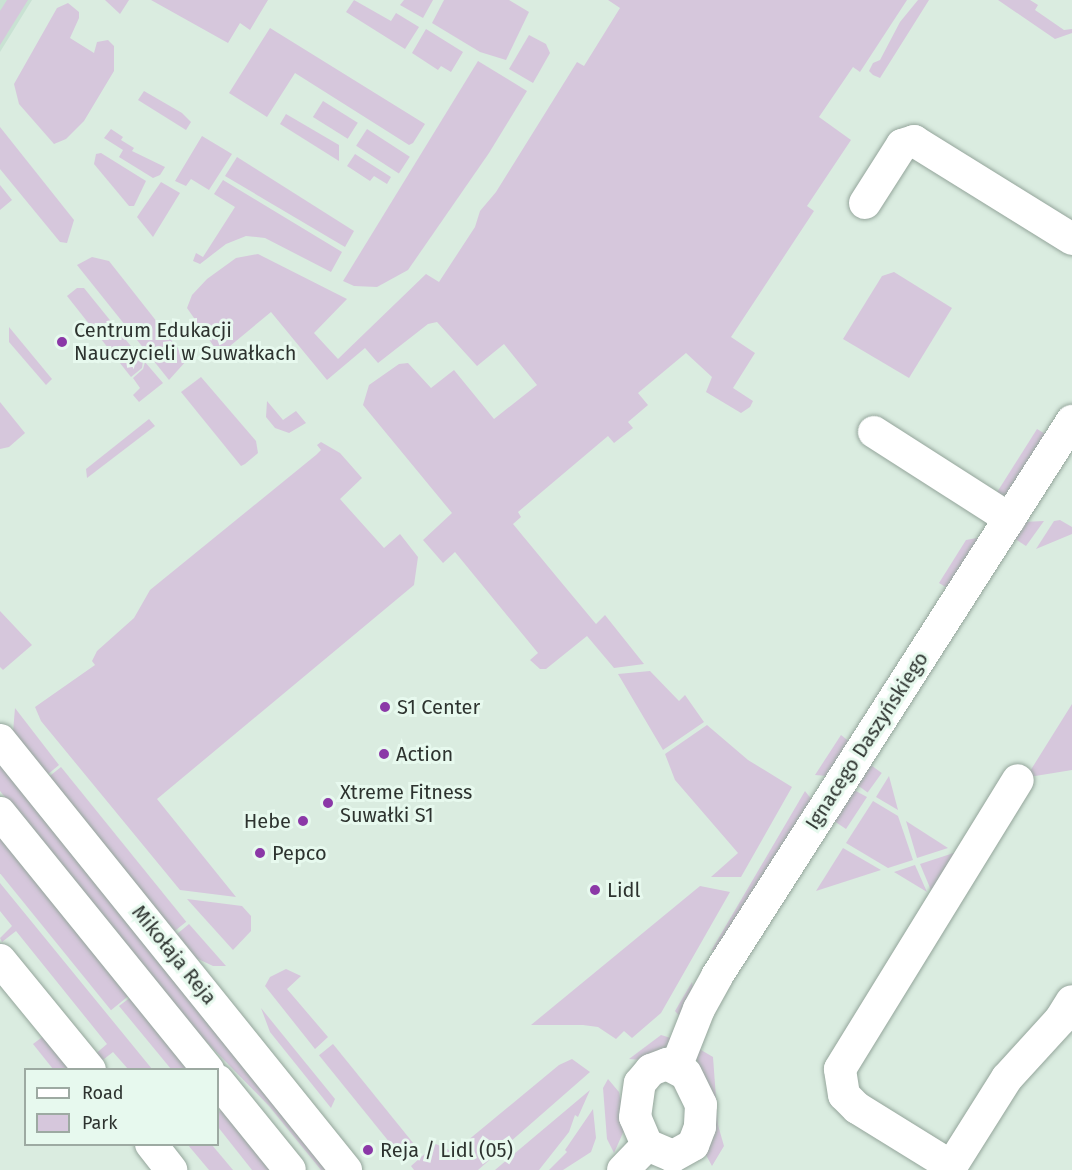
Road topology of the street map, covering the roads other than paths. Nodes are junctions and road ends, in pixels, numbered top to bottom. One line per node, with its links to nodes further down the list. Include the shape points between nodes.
1 (865, 203): 2 (street, via 902,145 914,141)
2 (1072, 239)
3 (1072, 421): 5 (street, Ignacego Daszyńskiego)
4 (874, 432): 5 (street)
5 (1010, 519): 11 (street, Ignacego Daszyńskiego, via 717,976)
6 (0, 740): 21 (street, Mikołaja Reja)
7 (1018, 780): 18 (street, via 840,1069 844,1095 856,1108)
8 (0, 813): 13 (street)
9 (0, 960): 12 (street)
10 (1072, 1001): 18 (street, via 1060,1020 1007,1078)
11 (676, 1067): 15 (street, via 658,1066 640,1083 635,1117); 17 (street, via 691,1080 701,1105)
12 (88, 1068)
13 (206, 1068)
14 (219, 1082): 20 (street)
15 (647, 1145): 17 (street, via 666,1156); 22 (street)
16 (153, 1146): 19 (street)
17 (694, 1160)
18 (950, 1168)
19 (171, 1170)
20 (290, 1170)
21 (346, 1170)
22 (623, 1170)

